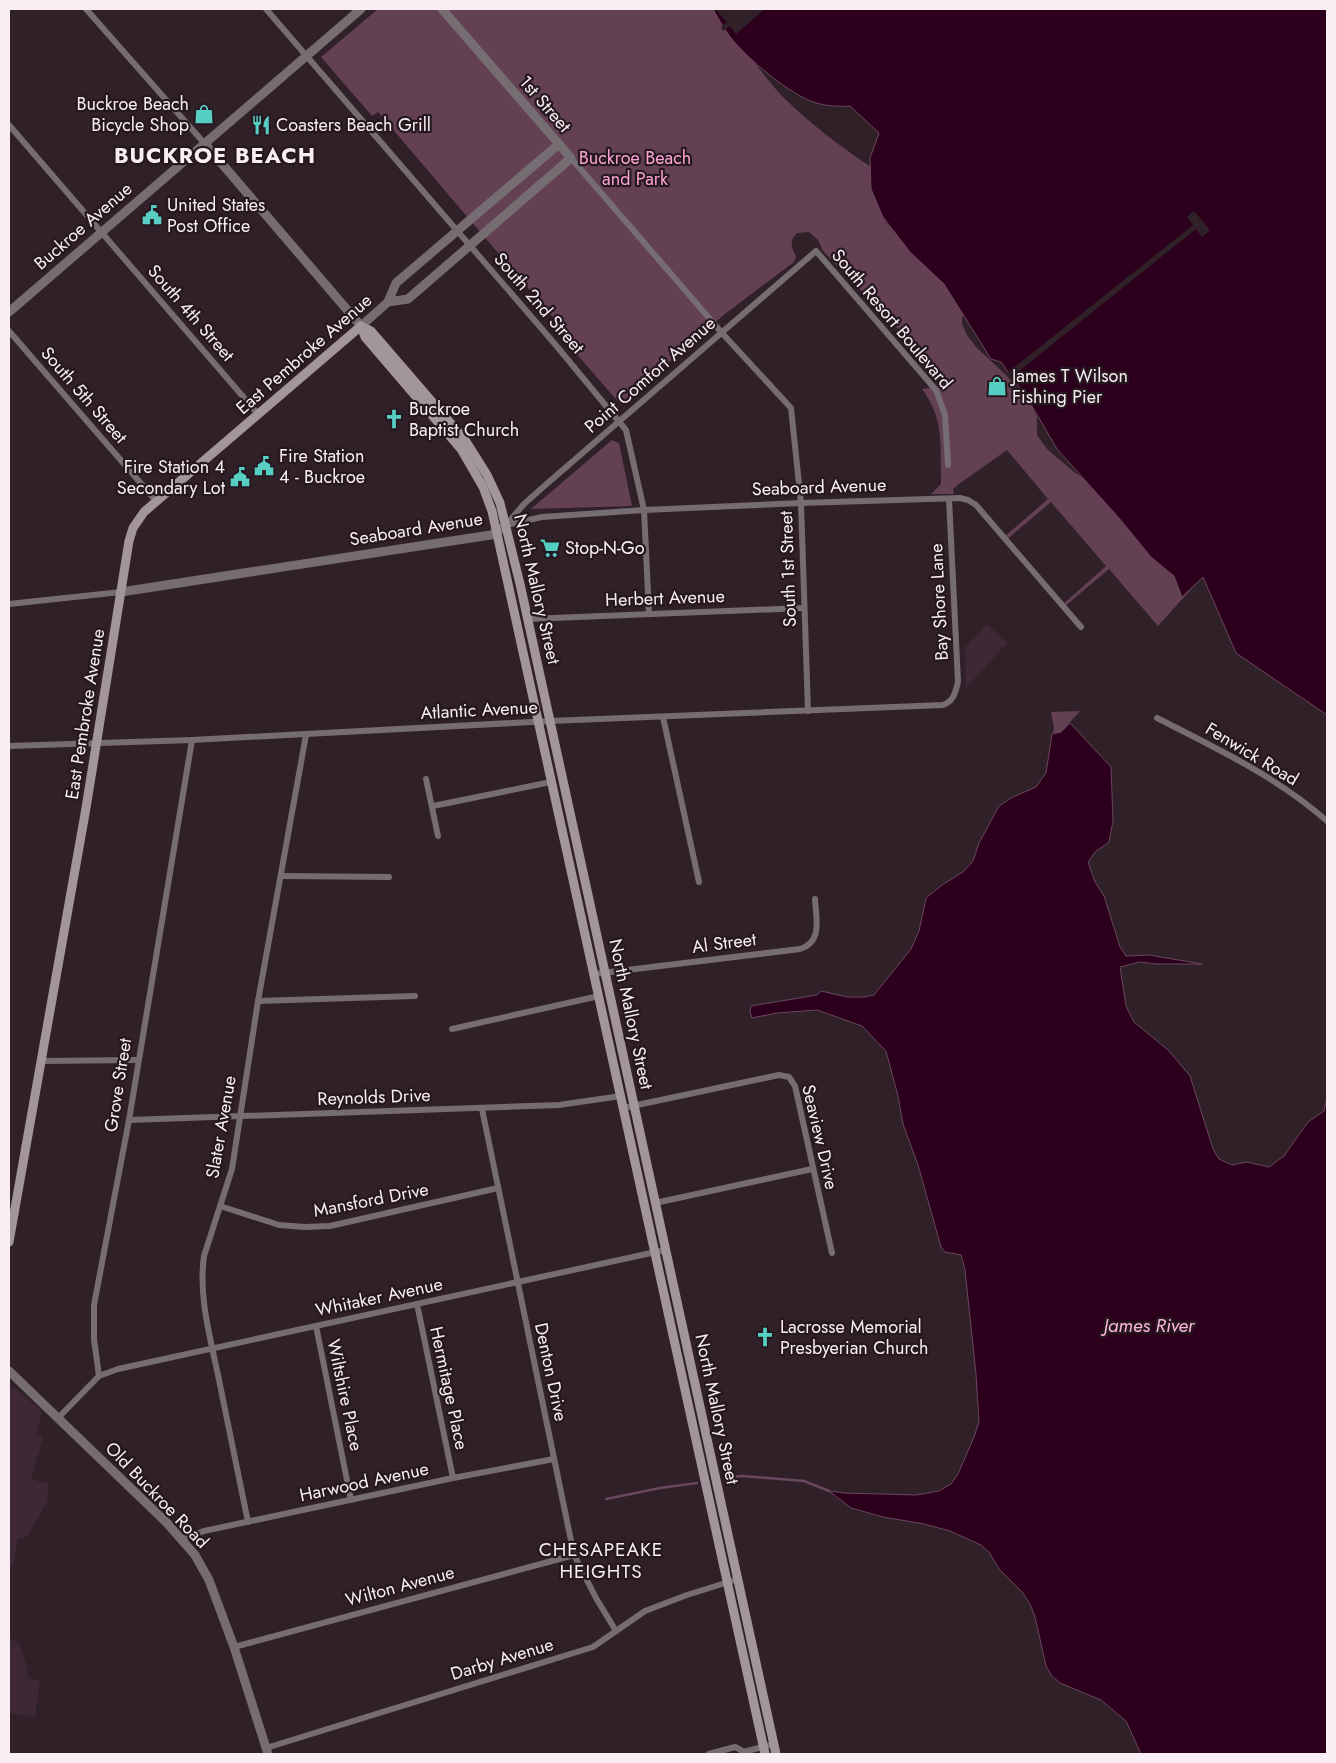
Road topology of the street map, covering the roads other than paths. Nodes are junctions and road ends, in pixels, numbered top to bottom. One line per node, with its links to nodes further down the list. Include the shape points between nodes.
1 (86, 9): 7 (street, North Mallory Street)
2 (266, 9): 5 (street, South 2nd Street)
3 (361, 9): 5 (street, Buckroe Avenue)
4 (442, 9): 8 (street, 1st Street)
5 (306, 56): 7 (street, Buckroe Avenue); 10 (street, South 2nd Street)
6 (9, 125): 11 (street, South 4th Street)
7 (204, 144): 11 (street, Buckroe Avenue); 16 (street, North Mallory Street)
8 (559, 144): 9 (street, 1st Street); 10 (street, East Pembroke Avenue)
9 (571, 158): 12 (street, East Pembroke Avenue); 18 (street, 1st Street)
10 (456, 231): 12 (street, South 2nd Street); 14 (street, East Pembroke Avenue, via 396,283)
11 (101, 232): 15 (street, Buckroe Avenue); 19 (street, South 4th Street)
12 (470, 246): 14 (street, East Pembroke Avenue, via 408,299); 20 (street, South 2nd Street)
13 (816, 251): 18 (street, Point Comfort Avenue); 21 (street, South Resort Boulevard, via 936,390 945,415)
14 (388, 302): 16 (street, East Pembroke Avenue)
15 (9, 312)
16 (361, 326): 19 (main road, East Pembroke Avenue); 26 (main road, North Mallory Street, via 375,335 474,452 494,488); 27 (main road, North Mallory Street, via 365,337 461,449 483,488)
17 (9, 331): 23 (street, South 5th Street)
18 (722, 333): 20 (street, Point Comfort Avenue); 24 (street, South 1st Street, via 791,408)
19 (258, 414): 23 (main road, East Pembroke Avenue)
20 (619, 421): 25 (street, South 2nd Street, via 626,430); 26 (street, Point Comfort Avenue, via 524,504)
21 (948, 465)
22 (949, 499): 24 (street, Seaboard Avenue); 33 (street, Seaboard Avenue, via 964,499 976,505); 34 (street, Bay Shore Lane, via 958,682)
23 (157, 502): 28 (main road, East Pembroke Avenue, via 139,517 133,528)
24 (801, 503): 25 (street, Seaboard Avenue); 30 (street, South 1st Street)
25 (644, 510): 26 (street, Seaboard Avenue, via 542,517); 31 (street, South 2nd Street)
26 (506, 525): 27 (street, Seaboard Avenue); 32 (main road, North Mallory Street)
27 (496, 532): 28 (street, Seaboard Avenue); 39 (main road, North Mallory Street)
28 (121, 592): 29 (street, Seaboard Avenue); 42 (main road, East Pembroke Avenue)
29 (9, 604)
30 (803, 608): 31 (street, Herbert Avenue); 35 (street, South 1st Street)
31 (649, 614): 32 (street, Herbert Avenue)
32 (528, 619): 38 (main road, North Mallory Street)
33 (1081, 627)
34 (951, 702): 35 (street, Atlantic Avenue)
35 (808, 711): 36 (street, Atlantic Avenue)
36 (663, 717): 38 (street, Atlantic Avenue); 51 (street)
37 (1157, 718): 47 (street, Fenwick Road, via 1234,758)
38 (550, 721): 39 (street, Atlantic Avenue); 53 (main road, North Mallory Street)
39 (538, 723): 40 (street, Atlantic Avenue); 45 (main road, North Mallory Street)
40 (306, 735): 41 (street, Atlantic Avenue); 49 (street, Slater Avenue)
41 (192, 740): 42 (street, Atlantic Avenue); 59 (street, Grove Street)
42 (95, 743): 43 (street, Atlantic Avenue); 60 (main road, East Pembroke Avenue)
43 (9, 746)
44 (426, 780): 46 (street)
45 (551, 782): 46 (street); 54 (main road, North Mallory Street)
46 (432, 806): 48 (street)
47 (1327, 821)
48 (438, 836)
49 (281, 876): 50 (street); 57 (street, Slater Avenue)
50 (389, 877)
51 (699, 882)
52 (815, 899): 53 (street, Al Street, via 816,935 807,947)
53 (606, 972): 54 (street, Al Street); 62 (main road, North Mallory Street)
54 (594, 974): 56 (main road, North Mallory Street)
55 (415, 996): 57 (street)
56 (599, 996): 58 (street); 61 (main road, North Mallory Street)
57 (258, 1001): 65 (street, Slater Avenue)
58 (452, 1029)
59 (137, 1060): 60 (street); 66 (street, Grove Street)
60 (40, 1061): 71 (main road, East Pembroke Avenue)
61 (620, 1096): 63 (street, Reynolds Drive, via 559,1105); 64 (main road, North Mallory Street)
62 (634, 1106): 64 (street, Seaview Drive); 67 (street, Seaview Drive, via 784,1075 793,1080 795,1086); 69 (main road, North Mallory Street)
63 (482, 1108): 65 (street, Reynolds Drive); 68 (street, Denton Drive)
64 (623, 1108): 73 (main road, North Mallory Street)
65 (239, 1116): 66 (street, Reynolds Drive); 70 (street, Slater Avenue, via 232,1169)
66 (128, 1120): 80 (street, Grove Street, via 94,1305)
67 (812, 1169): 69 (street); 74 (street, Seaview Drive)
68 (498, 1188): 70 (street, Mansford Drive, via 330,1226 279,1225); 75 (street, Denton Drive)
69 (655, 1203): 72 (main road, North Mallory Street)
70 (220, 1206): 78 (street, Slater Avenue, via 202,1269)
71 (9, 1242)
72 (665, 1250): 73 (street, Whitaker Avenue); 90 (main road, North Mallory Street)
73 (655, 1252): 75 (street, Whitaker Avenue); 91 (main road, North Mallory Street)
74 (832, 1253)
75 (518, 1282): 76 (street, Whitaker Avenue); 84 (street, Denton Drive)
76 (416, 1304): 77 (street, Whitaker Avenue); 85 (street, Hermitage Place)
77 (316, 1326): 78 (street, Whitaker Avenue); 86 (street, Wiltshire Place)
78 (212, 1348): 80 (street, Whitaker Avenue); 87 (street, Slater Avenue)
79 (9, 1371): 82 (street, Old Buckroe Road)
80 (99, 1376): 83 (street)
81 (9, 1380): 82 (street)
82 (21, 1382): 83 (street, Old Buckroe Road)
83 (58, 1418): 88 (street, Old Buckroe Road)
84 (554, 1459): 85 (street, Harwood Avenue); 89 (street, Denton Drive)
85 (452, 1478): 86 (street, Harwood Avenue)
86 (351, 1500): 87 (street, Harwood Avenue)
87 (248, 1522): 88 (street, Harwood Avenue, via 199,1532)
88 (183, 1540): 93 (street, Old Buckroe Road, via 207,1575)
89 (574, 1555): 92 (street, Denton Drive); 93 (street, Wilton Avenue)
90 (738, 1579): 91 (street, Darby Avenue); 94 (main road, North Mallory Street)
91 (727, 1582): 92 (street, Darby Avenue, via 645,1611); 95 (main road, North Mallory Street)
92 (616, 1631): 96 (street, Darby Avenue, via 593,1647)
93 (234, 1646): 96 (street, Old Buckroe Road)
94 (774, 1744): 95 (street); 99 (main road, North Mallory Street)
95 (764, 1750): 97 (street)
96 (267, 1751)
97 (743, 1753): 98 (street, via 733,1747)
98 (709, 1754)
99 (776, 1754)

